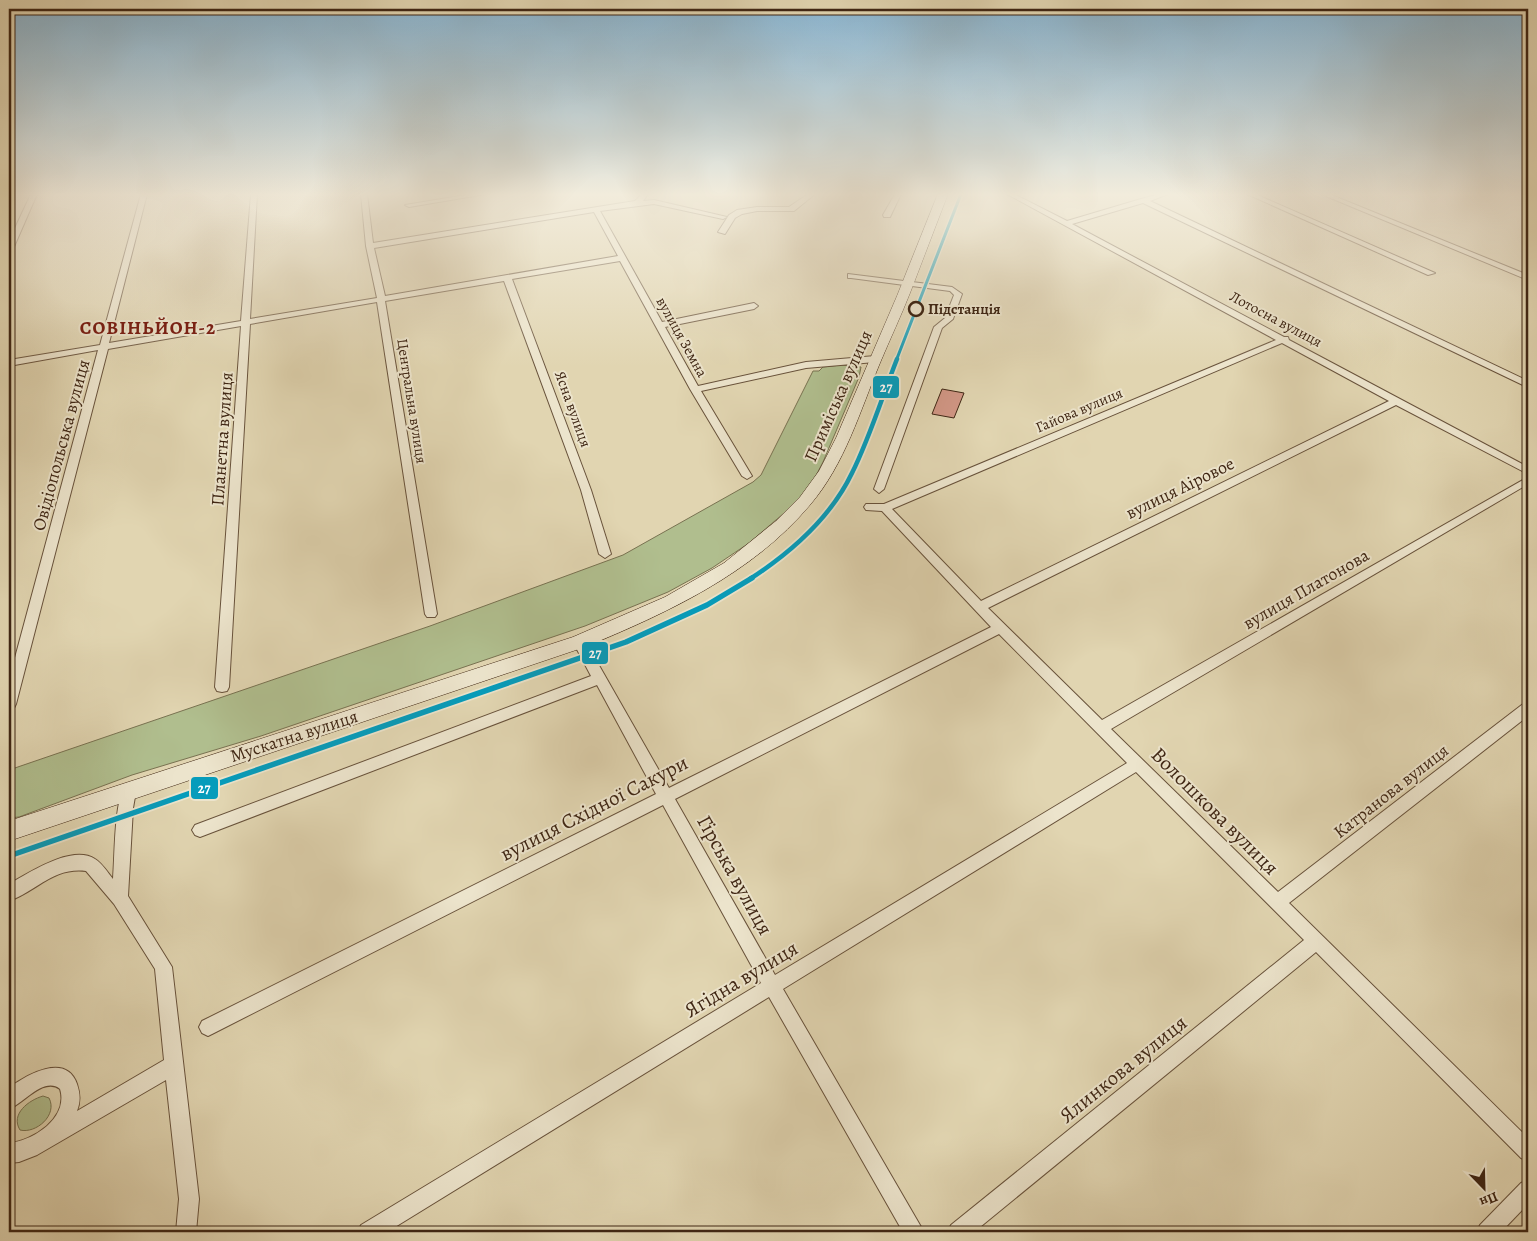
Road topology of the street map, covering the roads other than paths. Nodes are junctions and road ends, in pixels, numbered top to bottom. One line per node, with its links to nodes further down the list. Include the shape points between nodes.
1 (129, 252): 21 (street, Овідіопольська вулиця)
2 (250, 252): 18 (street, Планетна вулиця)
3 (371, 252): 16 (street, Центральна вулиця)
4 (619, 252): 10 (street, вулиця Земна)
5 (920, 252): 15 (street, Приміська вулиця)
6 (1119, 252): 20 (street, Лотосна вулиця)
7 (1252, 252): 24 (street)
8 (1383, 252): 11 (street)
9 (1465, 252): 14 (street)
10 (622, 258): 13 (street); 19 (street, вулиця Земна)
11 (1431, 273)
12 (851, 276): 15 (street)
13 (506, 277): 16 (street); 32 (street, Ясна вулиця, via 586,490)
14 (1528, 278)
15 (908, 283): 22 (street, Приміська вулиця); 30 (street, via 952,289 958,294 949,319 938,328)
16 (381, 299): 18 (street); 34 (street, Центральна вулиця)
17 (754, 306): 19 (street)
18 (246, 322): 21 (street); 38 (street, Планетна вулиця)
19 (660, 325): 25 (street, вулиця Земна)
20 (1285, 339): 26 (street, Лотосна вулиця); 31 (street, Гайова вулиця)
21 (104, 346): 23 (street); 39 (street, Овідіопольська вулиця)
22 (875, 358): 25 (street, via 806,365); 36 (street, Приміська вулиця, via 829,465 804,502 720,573 638,618)
23 (9, 363)
24 (1528, 384)
25 (695, 389): 28 (street, вулиця Земна)
26 (1398, 400): 27 (street, Лотосна вулиця); 33 (street, вулиця Аіровое)
27 (1528, 471)
28 (747, 476)
29 (1528, 480): 41 (street, вулиця Платонова)
30 (879, 489)
31 (878, 508): 33 (street, Волошкова вулиця)
32 (604, 554)
33 (979, 607): 35 (street, Волошкова вулиця)
34 (431, 614)
35 (1000, 628): 41 (street, Волошкова вулиця); 44 (street, вулиця Східної Сакури)
36 (579, 642): 37 (street, Гірська вулиця); 43 (street, Мускатна вулиця)
37 (599, 679): 44 (street, Гірська вулиця); 45 (street)
38 (222, 687)
39 (9, 704)
40 (1528, 708): 49 (street, Катранова вулиця)
41 (1101, 728): 42 (street, Волошкова вулиця)
42 (1137, 764): 49 (street, Волошкова вулиця); 51 (street, Ягідна вулиця)
43 (129, 791): 46 (street, Мускатна вулиця); 48 (street)
44 (665, 796): 51 (street, Гірська вулиця); 52 (street, вулиця Східної Сакури)
45 (200, 830)
46 (9, 831)
47 (9, 893): 48 (street, via 52,868 72,862 90,864)
48 (120, 898): 53 (street, via 163,967)
49 (1277, 903): 50 (street, Волошкова вулиця)
50 (1316, 941): 56 (street, Волошкова вулиця); 62 (street, Ялинкова вулиця)
51 (772, 986): 60 (street, Ягідна вулиця); 61 (street, Гірська вулиця)
52 (208, 1027)
53 (174, 1065): 55 (street); 59 (street, via 188,1199)
54 (9, 1100): 55 (street, via 27,1084 40,1078 61,1078 68,1084 67,1111)
55 (44, 1141): 57 (street, via 31,1149)
56 (1528, 1151)
57 (9, 1153)
58 (1528, 1190): 63 (street)
59 (186, 1232)
60 (368, 1232)
61 (914, 1232)
62 (958, 1232)
63 (1487, 1232)

